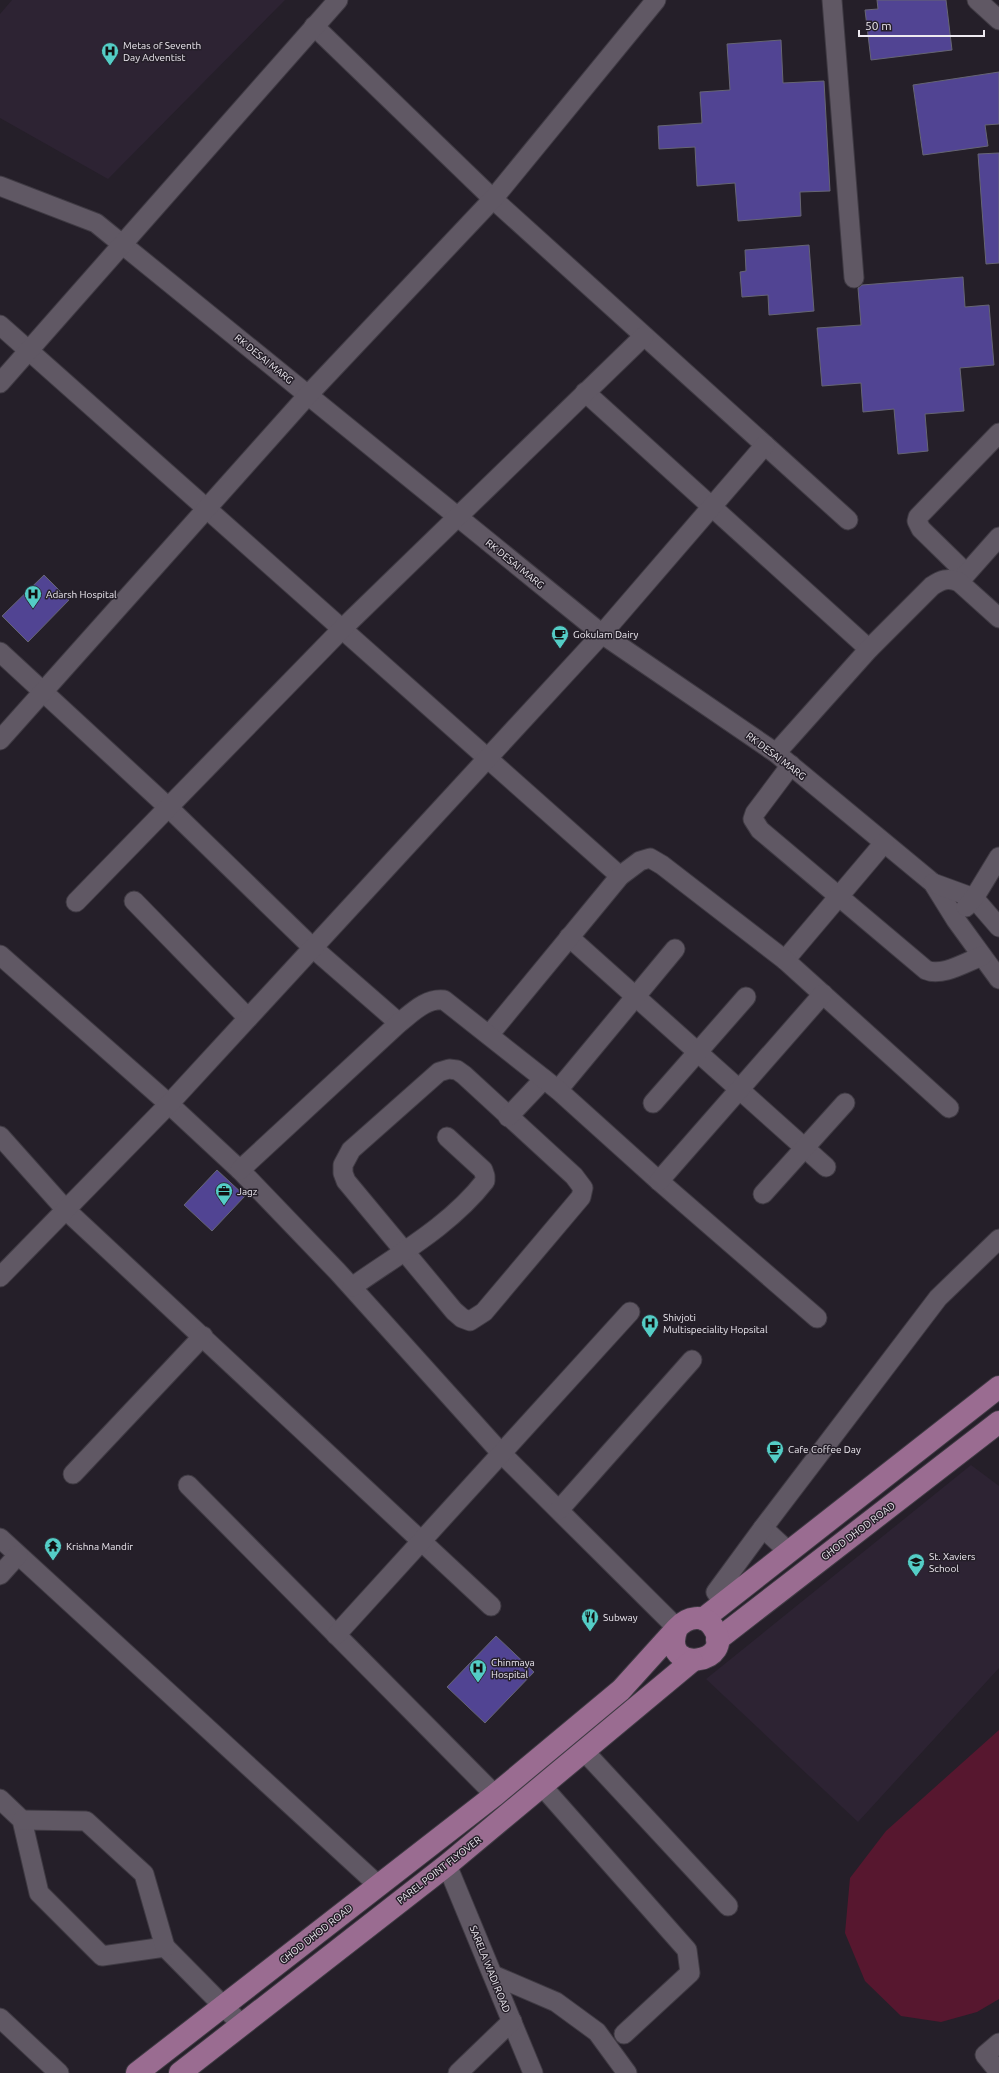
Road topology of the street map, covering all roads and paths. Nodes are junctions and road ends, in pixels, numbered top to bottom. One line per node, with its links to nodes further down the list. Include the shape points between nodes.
1 (338, 0): 6 (street)
2 (656, 0): 8 (street)
3 (832, 0): 10 (street)
4 (977, 0): 5 (street)
5 (999, 20)
6 (314, 26): 8 (street); 9 (street)
7 (0, 186): 9 (street, RK DESAI MARG, via 96,223)
8 (493, 199): 12 (street); 16 (street)
9 (122, 245): 13 (street); 16 (street, RK DESAI MARG)
10 (854, 278)
11 (0, 325): 13 (street)
12 (644, 336): 15 (street); 18 (street)
13 (29, 350): 14 (street); 20 (street)
14 (0, 383)
15 (585, 392): 19 (street); 21 (street)
16 (308, 395): 20 (street); 21 (street, RK DESAI MARG)
17 (999, 433): 24 (street, via 918,517 921,529)
18 (765, 445): 19 (street); 22 (street)
19 (712, 508): 27 (street); 28 (street)
20 (206, 509): 26 (street); 30 (street)
21 (458, 518): 26 (street); 27 (street, RK DESAI MARG)
22 (848, 520)
23 (999, 537): 24 (street)
24 (962, 578): 25 (street); 28 (street, via 940,580 932,586)
25 (999, 618)
26 (342, 629): 33 (street); 35 (street)
27 (602, 634): 32 (street, RK DESAI MARG); 33 (street)
28 (869, 649): 32 (street)
29 (0, 652): 30 (street)
30 (42, 692): 31 (street); 35 (street)
31 (0, 740)
32 (776, 753): 34 (street, RK DESAI MARG)
33 (487, 758): 38 (street); 47 (street)
34 (791, 766): 36 (street, RK DESAI MARG); 40 (street, via 753,819 755,824)
35 (169, 808): 43 (street); 47 (street)
36 (884, 843): 39 (street, RK DESAI MARG); 40 (street)
37 (999, 857): 41 (street)
38 (620, 876): 46 (street); 51 (street, via 640,861 650,858 662,864)
39 (933, 883): 41 (street); 44 (street, RK DESAI MARG)
40 (839, 897): 50 (street, via 926,970 939,972); 51 (street)
41 (974, 898): 44 (street); 45 (street)
42 (134, 901): 56 (street)
43 (76, 902)
44 (956, 920): 50 (street, RK DESAI MARG)
45 (999, 927)
46 (569, 938): 55 (street); 58 (street)
47 (313, 948): 56 (street); 57 (street)
48 (675, 949): 55 (street)
49 (0, 955): 64 (street)
50 (982, 956): 52 (street, RK DESAI MARG)
51 (785, 960): 53 (street)
52 (999, 980)
53 (823, 994): 61 (street); 65 (street)
54 (746, 997): 59 (street)
55 (636, 998): 59 (street); 60 (street)
56 (248, 1018): 64 (street)
57 (399, 1023): 58 (street, via 426,1002 436,999 448,1003); 71 (street)
58 (489, 1035): 60 (street)
59 (697, 1053): 61 (street); 62 (street)
60 (551, 1084): 66 (street); 72 (street)
61 (738, 1091): 69 (street); 72 (street)
62 (653, 1103)
63 (845, 1103): 69 (street)
64 (169, 1104): 71 (street); 74 (street)
65 (949, 1108)
66 (508, 1117): 76 (street, via 464,1075 457,1070 444,1070 351,1150 343,1166 346,1181); 76 (street, via 574,1176 583,1188 581,1197 484,1312 470,1321 462,1318 454,1310)
67 (0, 1136): 74 (street)
68 (447, 1137): 76 (street, via 483,1170 485,1181 447,1219)
69 (804, 1148): 70 (street); 73 (street)
70 (826, 1167)
71 (240, 1170): 78 (street)
72 (659, 1181): 80 (street)
73 (763, 1194)
74 (66, 1210): 77 (street); 81 (street)
75 (999, 1239): 89 (street, via 938,1298)
76 (405, 1250): 78 (street)
77 (0, 1277)
78 (352, 1287): 85 (street)
79 (630, 1312): 85 (street)
80 (817, 1318)
81 (203, 1336): 86 (street); 91 (street)
82 (692, 1360): 88 (street)
83 (999, 1387): 92 (main road)
84 (999, 1422): 100 (main road, GHOD DHOD ROAD)
85 (502, 1453): 88 (street); 91 (street)
86 (73, 1474)
87 (188, 1485): 99 (street)
88 (558, 1510): 98 (street)
89 (763, 1528): 92 (street); 95 (street, via 716,1592)
90 (0, 1538): 93 (street)
91 (421, 1541): 96 (street); 99 (street)
92 (789, 1552): 95 (main road)
93 (18, 1554): 94 (street); 108 (street)
94 (0, 1575)
95 (723, 1603): 97 (main road)
96 (491, 1606)
97 (703, 1619): 98 (main road, via 688,1619); 100 (main road, via 712,1625)
98 (677, 1628): 101 (main road, via 674,1642 676,1649 685,1659); 104 (main road, GHOD DHOD ROAD, via 621,1690)
99 (336, 1635): 104 (street)
100 (717, 1640): 101 (main road, GHOD DHOD ROAD, via 710,1656)
101 (692, 1661): 102 (main road, PAREL POINT FLYOVER)
102 (584, 1751): 103 (main road, PAREL POINT FLYOVER); 109 (street)
103 (542, 1786): 107 (main road, PAREL POINT FLYOVER); 116 (street, via 686,1950 690,1973)
104 (495, 1796): 108 (main road, GHOD DHOD ROAD)
105 (0, 1799): 106 (street)
106 (22, 1820): 110 (street, via 86,1821 144,1874); 110 (street, via 39,1893 102,1956)
107 (447, 1865): 111 (street, SARELA WADI ROAD); 115 (main road, PAREL POINT FLYOVER)
108 (378, 1885): 112 (main road, GHOD DHOD ROAD)
109 (728, 1906)
110 (165, 1947): 112 (street)
111 (493, 1975): 114 (street, SARELA WADI ROAD); 124 (street, via 556,2002 597,2032)
112 (224, 2005): 115 (street); 120 (main road, GHOD DHOD ROAD)
113 (0, 2018): 119 (street)
114 (512, 2022): 122 (street); 123 (street, SARELA WADI ROAD)
115 (241, 2024): 121 (main road, PAREL POINT FLYOVER)
116 (624, 2034)
117 (999, 2043): 118 (street, via 985,2054)
118 (999, 2072)
119 (59, 2073)
120 (137, 2073)
121 (180, 2073)
122 (458, 2073)
123 (533, 2073)
124 (627, 2073)

